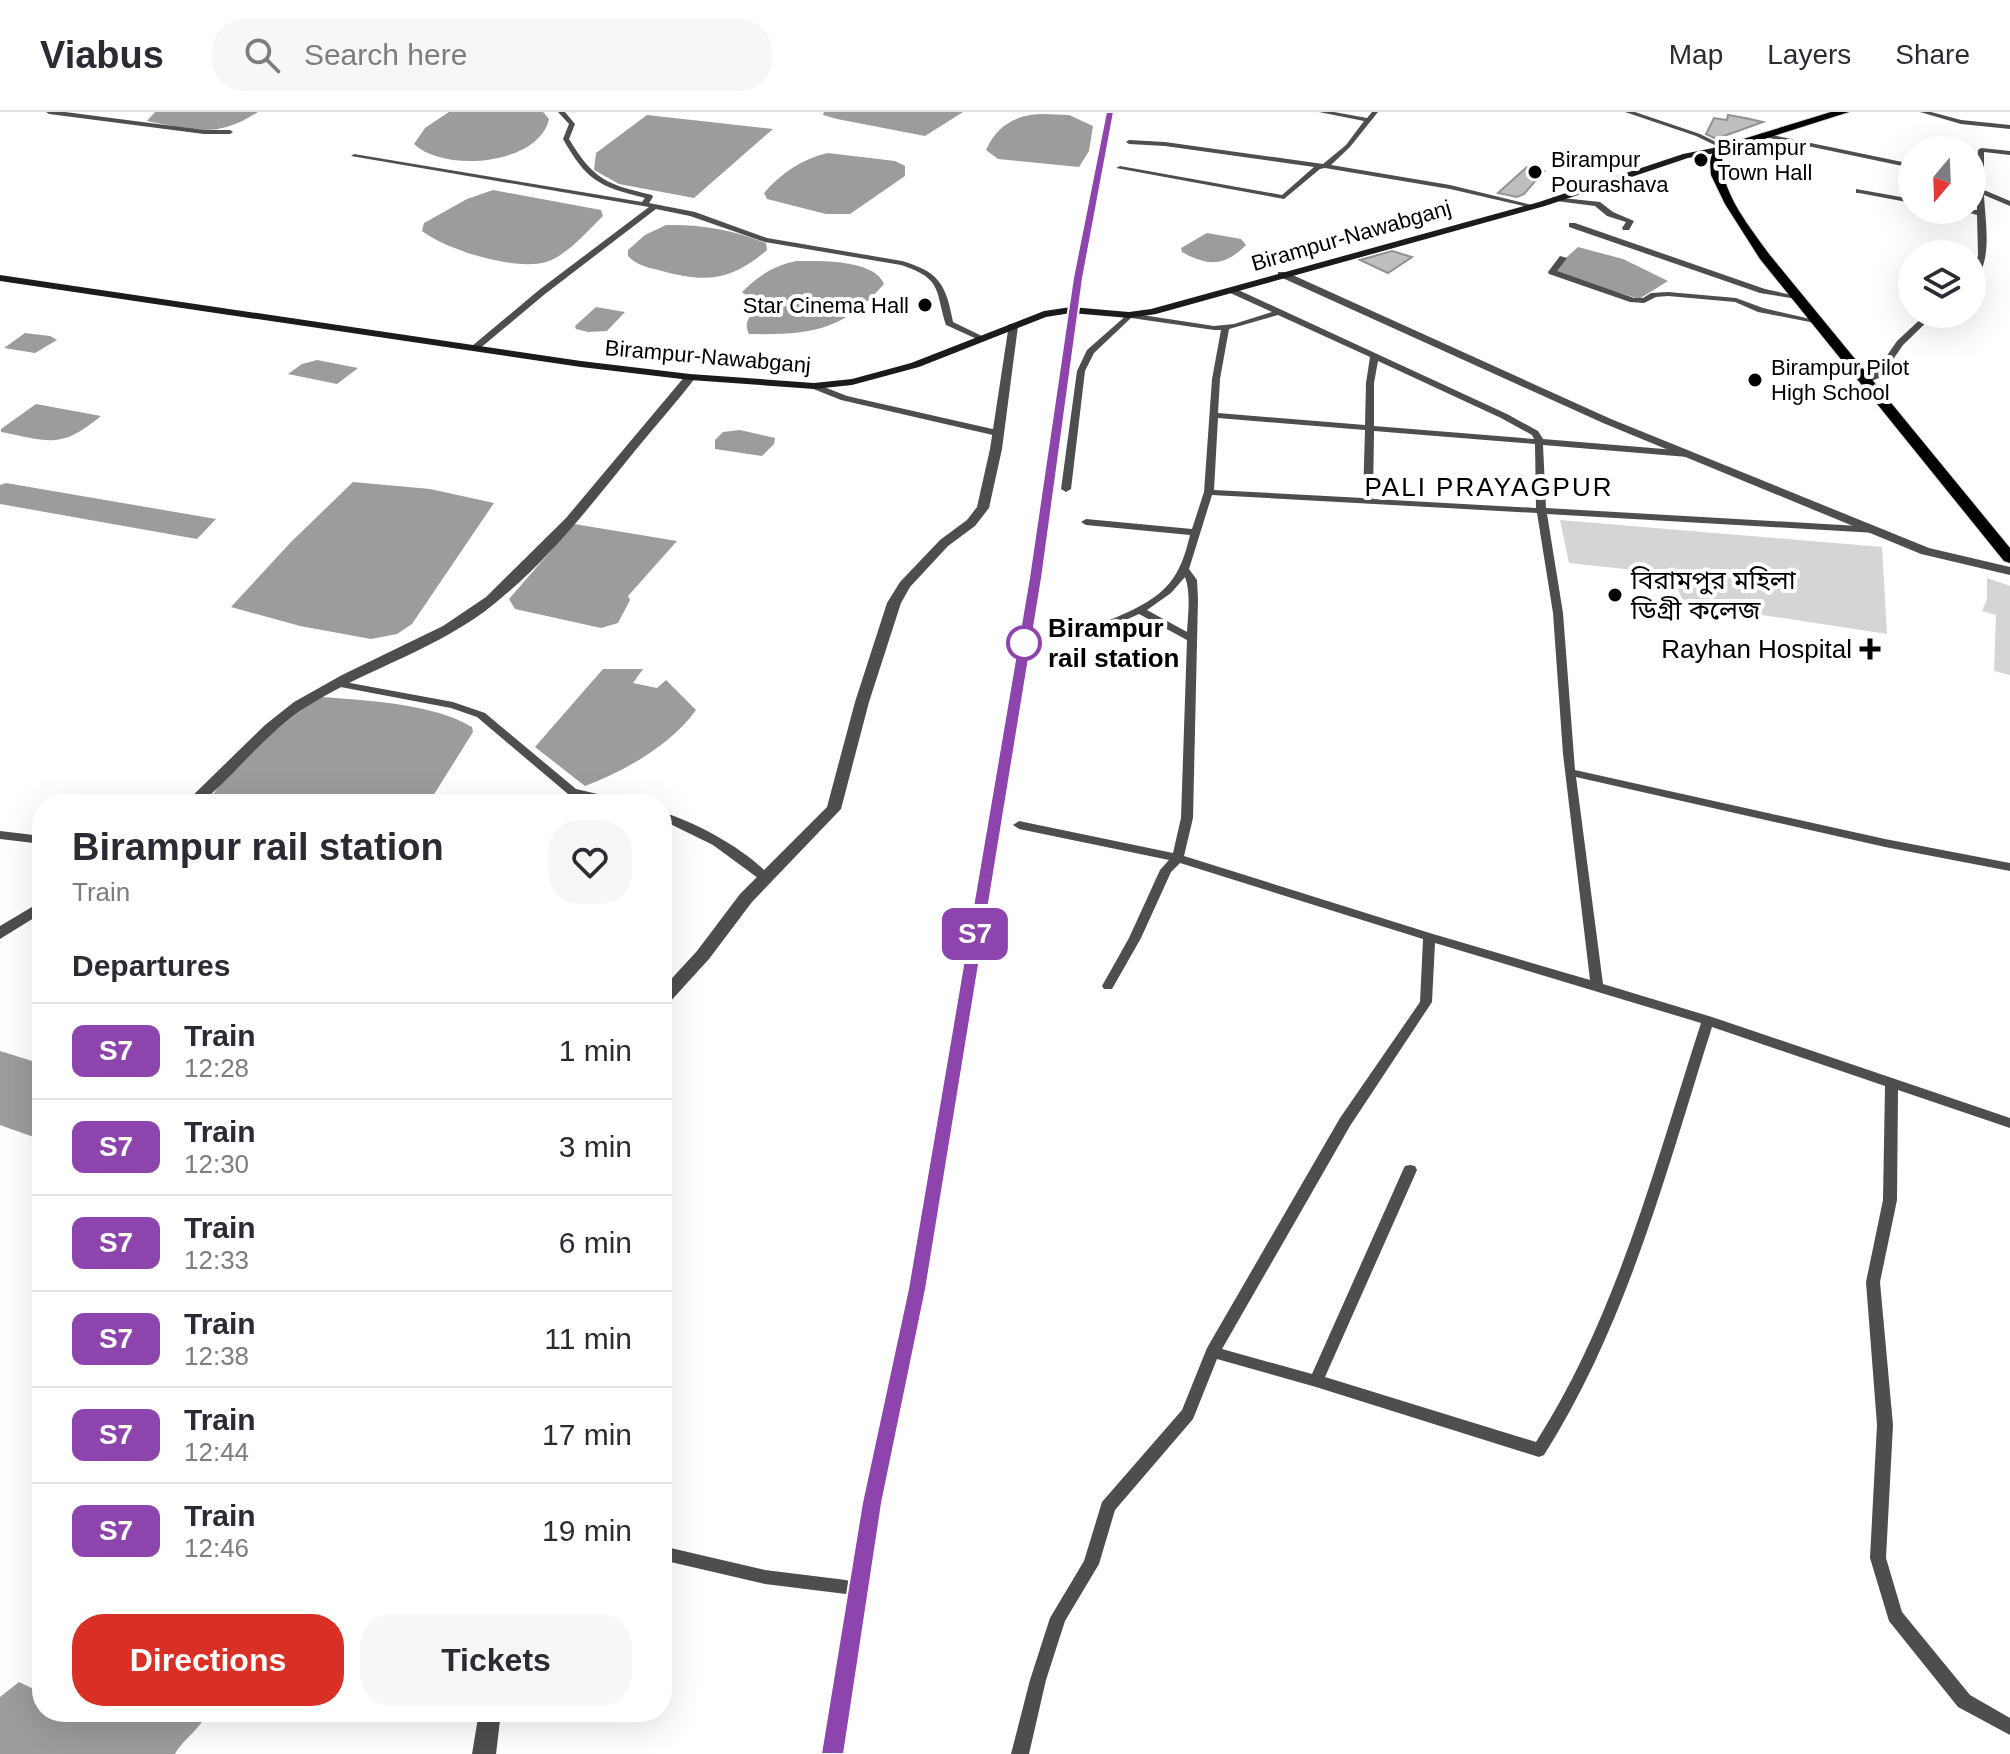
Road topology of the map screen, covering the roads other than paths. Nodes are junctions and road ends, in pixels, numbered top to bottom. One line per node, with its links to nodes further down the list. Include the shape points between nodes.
1 (49, 112): 10 (street)
2 (561, 112): 26 (street, via 572,124 566,139 583,170 602,185 649,197)
3 (1322, 112): 8 (street)
4 (1375, 112): 8 (street)
5 (1628, 112): 13 (street, via 1698,135)
6 (1843, 112): 11 (main road)
7 (1923, 112): 9 (street)
8 (1368, 120): 18 (street)
9 (2010, 127)
10 (230, 132)
11 (1762, 135): 13 (main road); 17 (street)
12 (1129, 142): 18 (street)
13 (1722, 149): 25 (main road, Birampur-Nawabganj); 36 (main road, via 1716,170 1733,207)
14 (1986, 151): 15 (street)
15 (2010, 153)
16 (354, 156): 26 (street)
17 (1898, 163)
18 (1325, 166): 19 (street, via 1284,197); 29 (street)
19 (1120, 168)
20 (1859, 191): 24 (street)
21 (1986, 191): 23 (street)
22 (1986, 193): 27 (street)
23 (2010, 194)
24 (1898, 198)
25 (1556, 199): 29 (main road, Birampur-Nawabganj); 31 (street, via 1597,204 1630,221)
26 (644, 204): 28 (street)
27 (2010, 204)
28 (655, 206): 43 (street, via 765,240 922,269 945,292 949,323); 44 (street)
29 (1532, 206): 33 (main road, Birampur-Nawabganj)
30 (1572, 225): 36 (street, via 1763,291)
31 (1626, 228)
32 (1563, 258): 39 (street, via 1552,272 1633,300 1668,294 1736,300)
33 (1282, 274): 35 (main road, Birampur-Nawabganj); 53 (street)
34 (0, 278): 44 (main road, Birampur-Nawabganj)
35 (1231, 290): 37 (street); 38 (main road, Birampur-Nawabganj)
36 (1797, 297): 39 (main road)
37 (1279, 312): 41 (street); 45 (street)
38 (1129, 315): 40 (main road, Birampur-Nawabganj, via 1058,311); 41 (street); 54 (street, via 1090,352 1081,371)
39 (1815, 321): 47 (main road)
40 (1013, 326): 43 (main road, Birampur-Nawabganj); 51 (street)
41 (1225, 328): 49 (street)
42 (1916, 328): 47 (street, via 1878,375)
43 (982, 338): 48 (main road, Birampur-Nawabganj, via 876,376)
44 (475, 348): 46 (main road, Birampur-Nawabganj)
45 (1374, 357): 50 (street); 52 (street, via 1504,416)
46 (690, 377): 48 (main road, Birampur-Nawabganj); 67 (street, via 579,514 490,602)
47 (1864, 381): 61 (main road)
48 (814, 386): 51 (street, via 844,398)
49 (1213, 415): 50 (street); 55 (street)
50 (1370, 427): 52 (street); 56 (street)
51 (997, 433): 77 (street, via 983,508 944,543 894,603 834,809)
52 (1539, 440): 53 (street); 57 (street)
53 (1692, 455): 59 (street)
54 (1066, 489)
55 (1209, 492): 56 (street); 60 (street)
56 (1368, 502): 57 (street)
57 (1541, 511): 59 (street); 68 (street, via 1558,613)
58 (1086, 522): 60 (street)
59 (1876, 530): 63 (street, via 1925,551)
60 (1193, 532): 62 (street)
61 (2010, 558)
62 (1184, 569): 64 (street); 66 (street, via 1192,580)
63 (2010, 571)
64 (1141, 611): 65 (street); 66 (street)
65 (1097, 629)
66 (1190, 638): 75 (street, via 1190,769)
67 (334, 683): 69 (street, via 273,724); 70 (street, via 481,715)
68 (1570, 772): 76 (street); 81 (street)
69 (201, 794)
70 (581, 794)
71 (672, 820): 77 (street, via 737,854)
72 (1019, 825): 75 (street)
73 (0, 835): 74 (street)
74 (32, 839)
75 (1178, 858): 80 (street); 82 (street, via 1166,870)
76 (2010, 867)
77 (766, 878): 83 (street)
78 (32, 913): 79 (street)
79 (0, 934)
80 (1429, 937): 81 (street); 88 (street, via 1426,1002 1345,1122)
81 (1597, 985): 84 (street)
82 (1108, 986)
83 (672, 989)
84 (1708, 1020): 85 (street); 89 (street, via 1621,1278 1574,1393 1539,1450)
85 (1892, 1084): 86 (street); 93 (street, via 1890,1200 1873,1282 1885,1425 1878,1558 1895,1616 1964,1701)
86 (2010, 1123)
87 (1410, 1170): 89 (street)
88 (1212, 1352): 89 (street); 95 (street, via 1188,1414 1108,1507 1091,1564 1058,1618)
89 (1316, 1381)
90 (672, 1555): 91 (street, via 765,1577)
91 (846, 1587)
92 (489, 1722): 94 (street)
93 (2010, 1727)
94 (484, 1754)
95 (1020, 1754)

